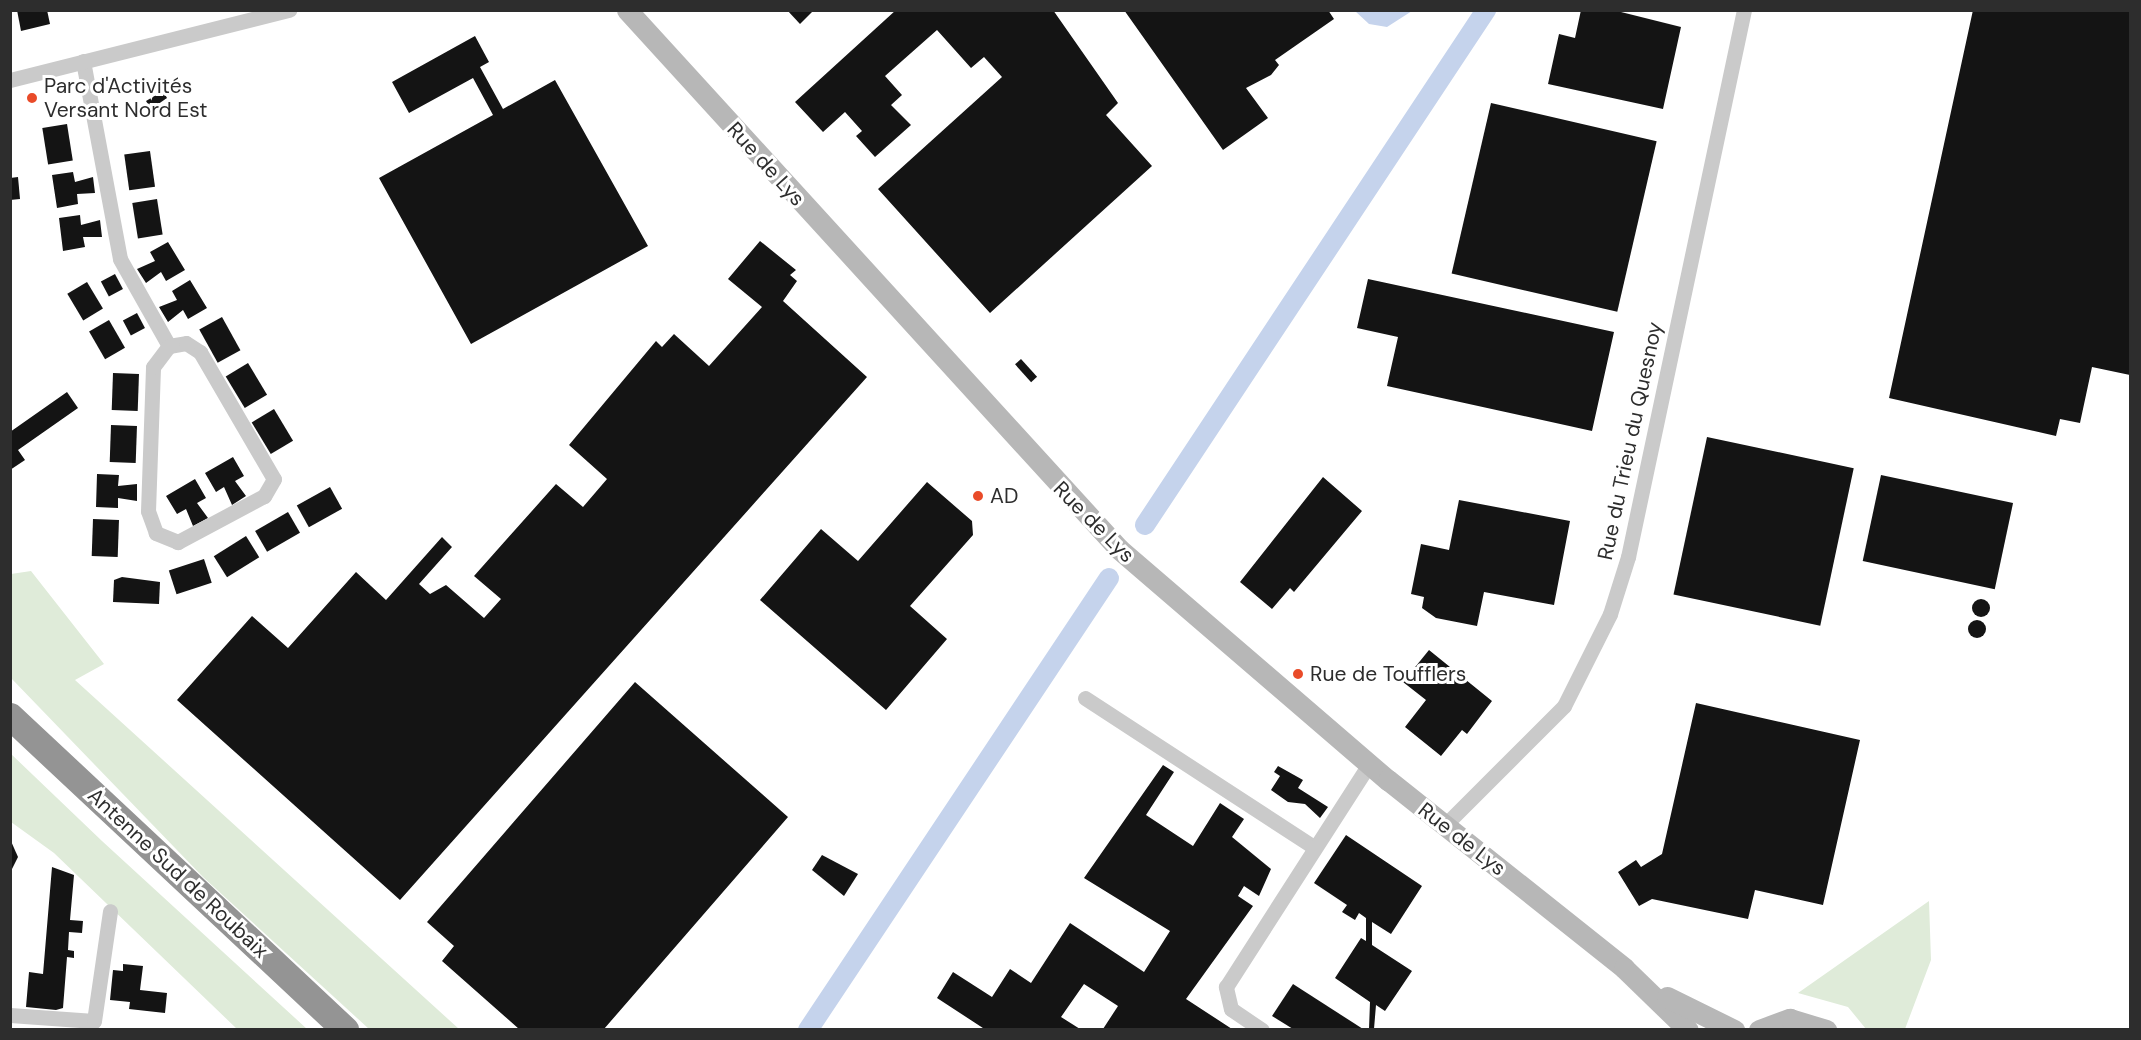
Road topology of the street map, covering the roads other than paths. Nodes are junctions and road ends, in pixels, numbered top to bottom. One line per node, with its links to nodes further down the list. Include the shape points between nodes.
1 (289, 10): 4 (street)
2 (627, 10): 10 (street, Rue de Lys, via 1089,519)
3 (1744, 10): 11 (street, Rue du Trieu du Quesnoy, via 1628,557 1610,614 1564,706)
4 (83, 61): 5 (street); 6 (street, via 116,250)
5 (10, 80)
6 (169, 346): 6 (street, via 186,343 200,352 274,479 264,496 178,542 156,533 148,511 153,367)
7 (1085, 698): 12 (street)
8 (10, 716): 17 (highway, Antenne Sud de Roubaix)
9 (10, 733): 16 (highway, Antenne Sud de Roubaix)
10 (1370, 764): 11 (street, Rue de Lys); 12 (street)
11 (1445, 825): 14 (street, Rue de Lys)
12 (1314, 847): 18 (street, via 1226,987 1231,1009)
13 (110, 911): 15 (street, via 94,1021)
14 (1624, 968): 19 (street, Rue de Lys); 20 (street, Rue de Lys, via 1686,1009)
15 (10, 1015)
16 (327, 1029)
17 (345, 1029)
18 (1262, 1029)
19 (1688, 1029)
20 (1734, 1029)
21 (1758, 1029): 22 (street, via 1790,1019)
22 (1826, 1029)

